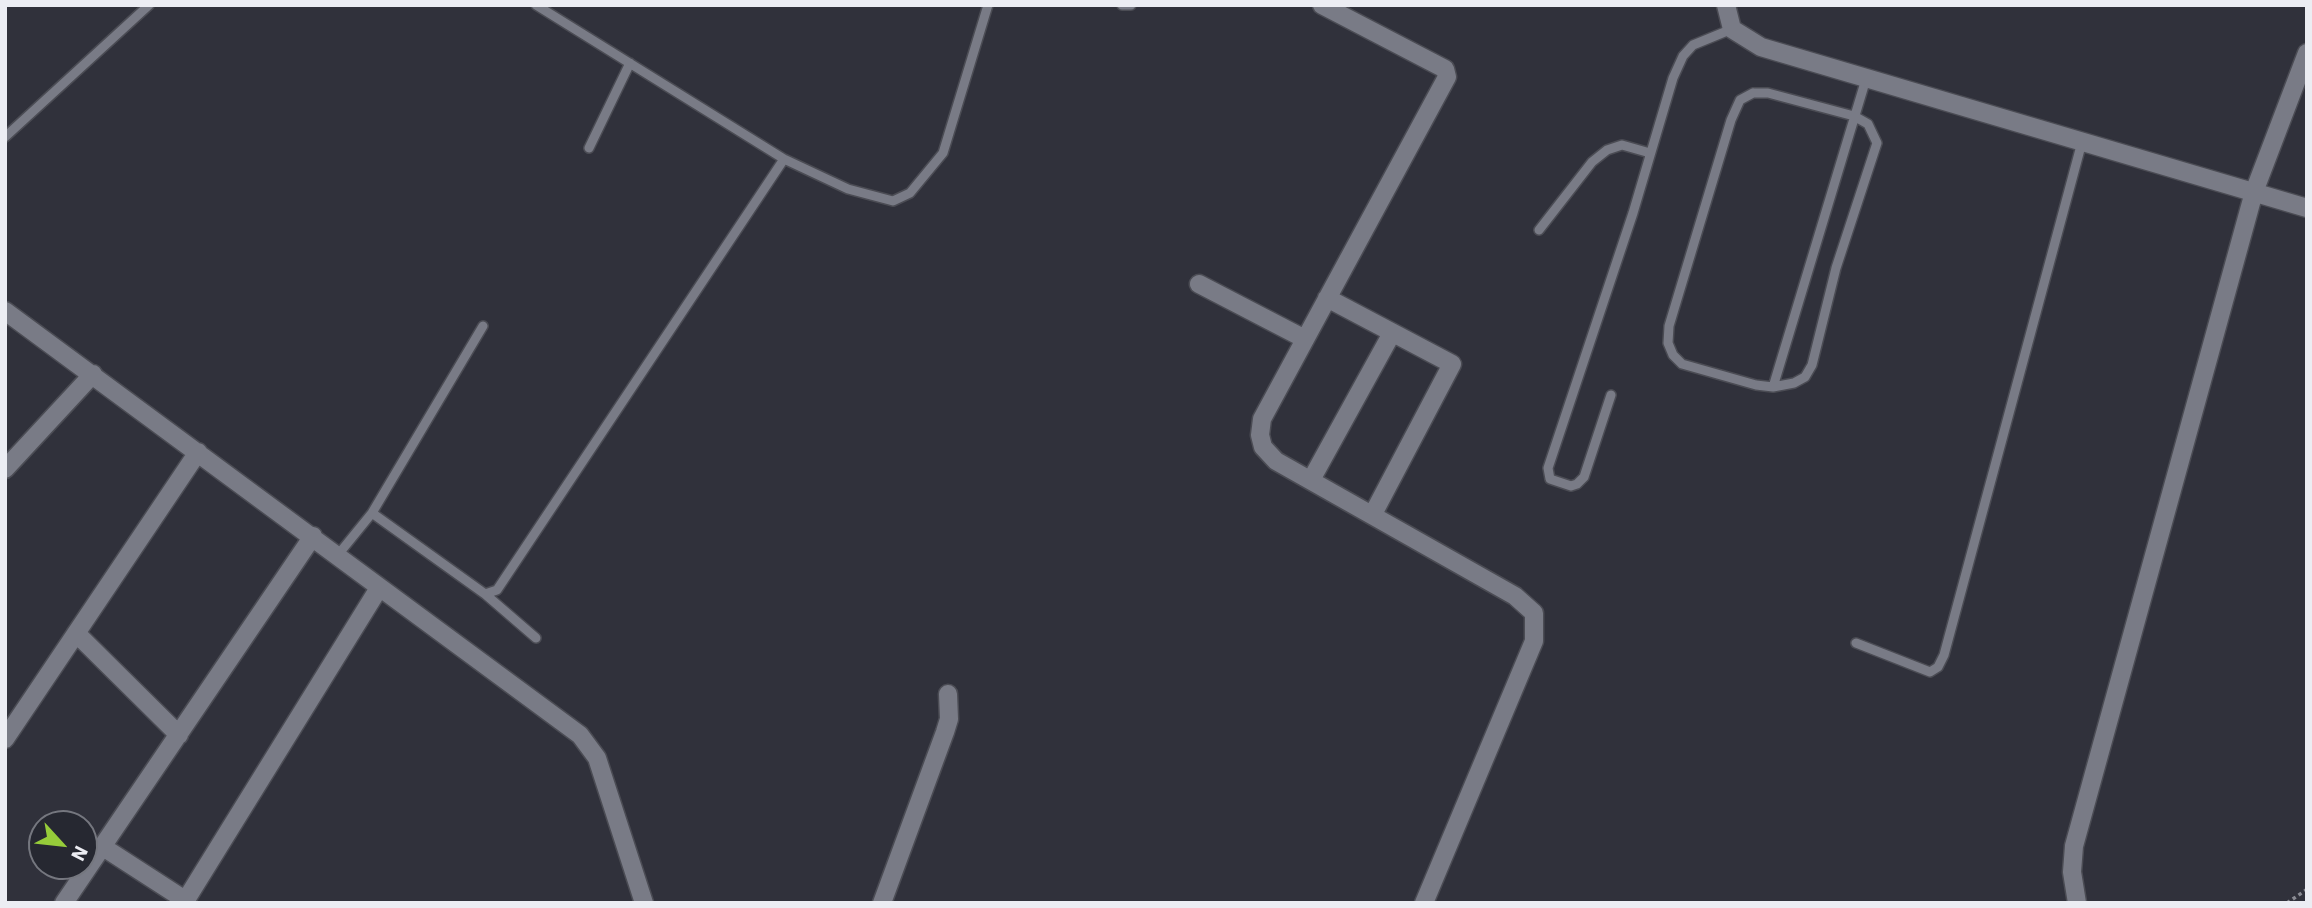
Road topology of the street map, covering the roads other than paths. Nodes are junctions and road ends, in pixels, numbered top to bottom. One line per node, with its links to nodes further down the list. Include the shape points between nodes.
1 (149, 5): 13 (lane)
2 (536, 5): 10 (lane)
3 (988, 5): 17 (lane, via 943,153 909,193 893,201 848,189)
4 (1122, 5): 5 (lane)
5 (1131, 5)
6 (1322, 5): 22 (street, via 1445,69 1447,77)
7 (1725, 6): 8 (street)
8 (1732, 29): 11 (street, via 1761,47); 16 (lane, via 1707,37 1683,55)
9 (2307, 53): 18 (street)
10 (630, 63): 15 (lane); 17 (lane)
11 (1866, 79): 12 (lane); 14 (street)
12 (1854, 116): 28 (lane); 28 (lane, via 1873,131 1877,143 1836,268 1812,365 1805,377); 28 (lane, via 1768,93 1753,93 1740,100 1673,313 1668,343 1682,364)
13 (5, 137)
14 (2082, 142): 18 (street); 41 (lane, via 1944,656 1930,672)
15 (589, 148)
16 (1650, 153): 20 (lane, via 1622,145 1607,150 1592,162); 29 (lane, via 1549,468 1550,479 1570,486 1584,477)
17 (784, 159): 38 (lane, via 503,584)
18 (2254, 192): 19 (street); 51 (street, via 2074,846)
19 (2307, 208)
20 (1539, 230)
21 (1199, 284): 26 (street)
22 (1327, 298): 25 (street); 26 (street)
23 (5, 311): 27 (street)
24 (483, 326): 33 (lane)
25 (1392, 332): 32 (street); 34 (street, via 1452,364)
26 (1305, 339): 32 (street, via 1262,419 1260,435 1263,447 1276,461)
27 (93, 374): 30 (street); 31 (street)
28 (1773, 387)
29 (1611, 396)
30 (198, 452): 35 (street); 39 (street)
31 (5, 469)
32 (1311, 480): 34 (street)
33 (372, 513): 36 (lane); 38 (lane)
34 (1373, 514): 50 (street, via 1515,596 1534,613 1534,641)
35 (313, 536): 36 (street); 43 (street)
36 (336, 556): 37 (street)
37 (379, 588): 46 (street); 48 (street, via 580,734 597,758)
38 (485, 594): 40 (lane)
39 (76, 633): 43 (street); 44 (street)
40 (536, 638)
41 (1856, 643)
42 (948, 694): 49 (street, via 945,732)
43 (179, 735): 45 (street)
44 (5, 739)
45 (103, 847): 46 (street); 47 (street)
46 (185, 901)
47 (64, 903)
48 (644, 903)
49 (883, 903)
50 (1424, 903)
51 (2077, 903)

